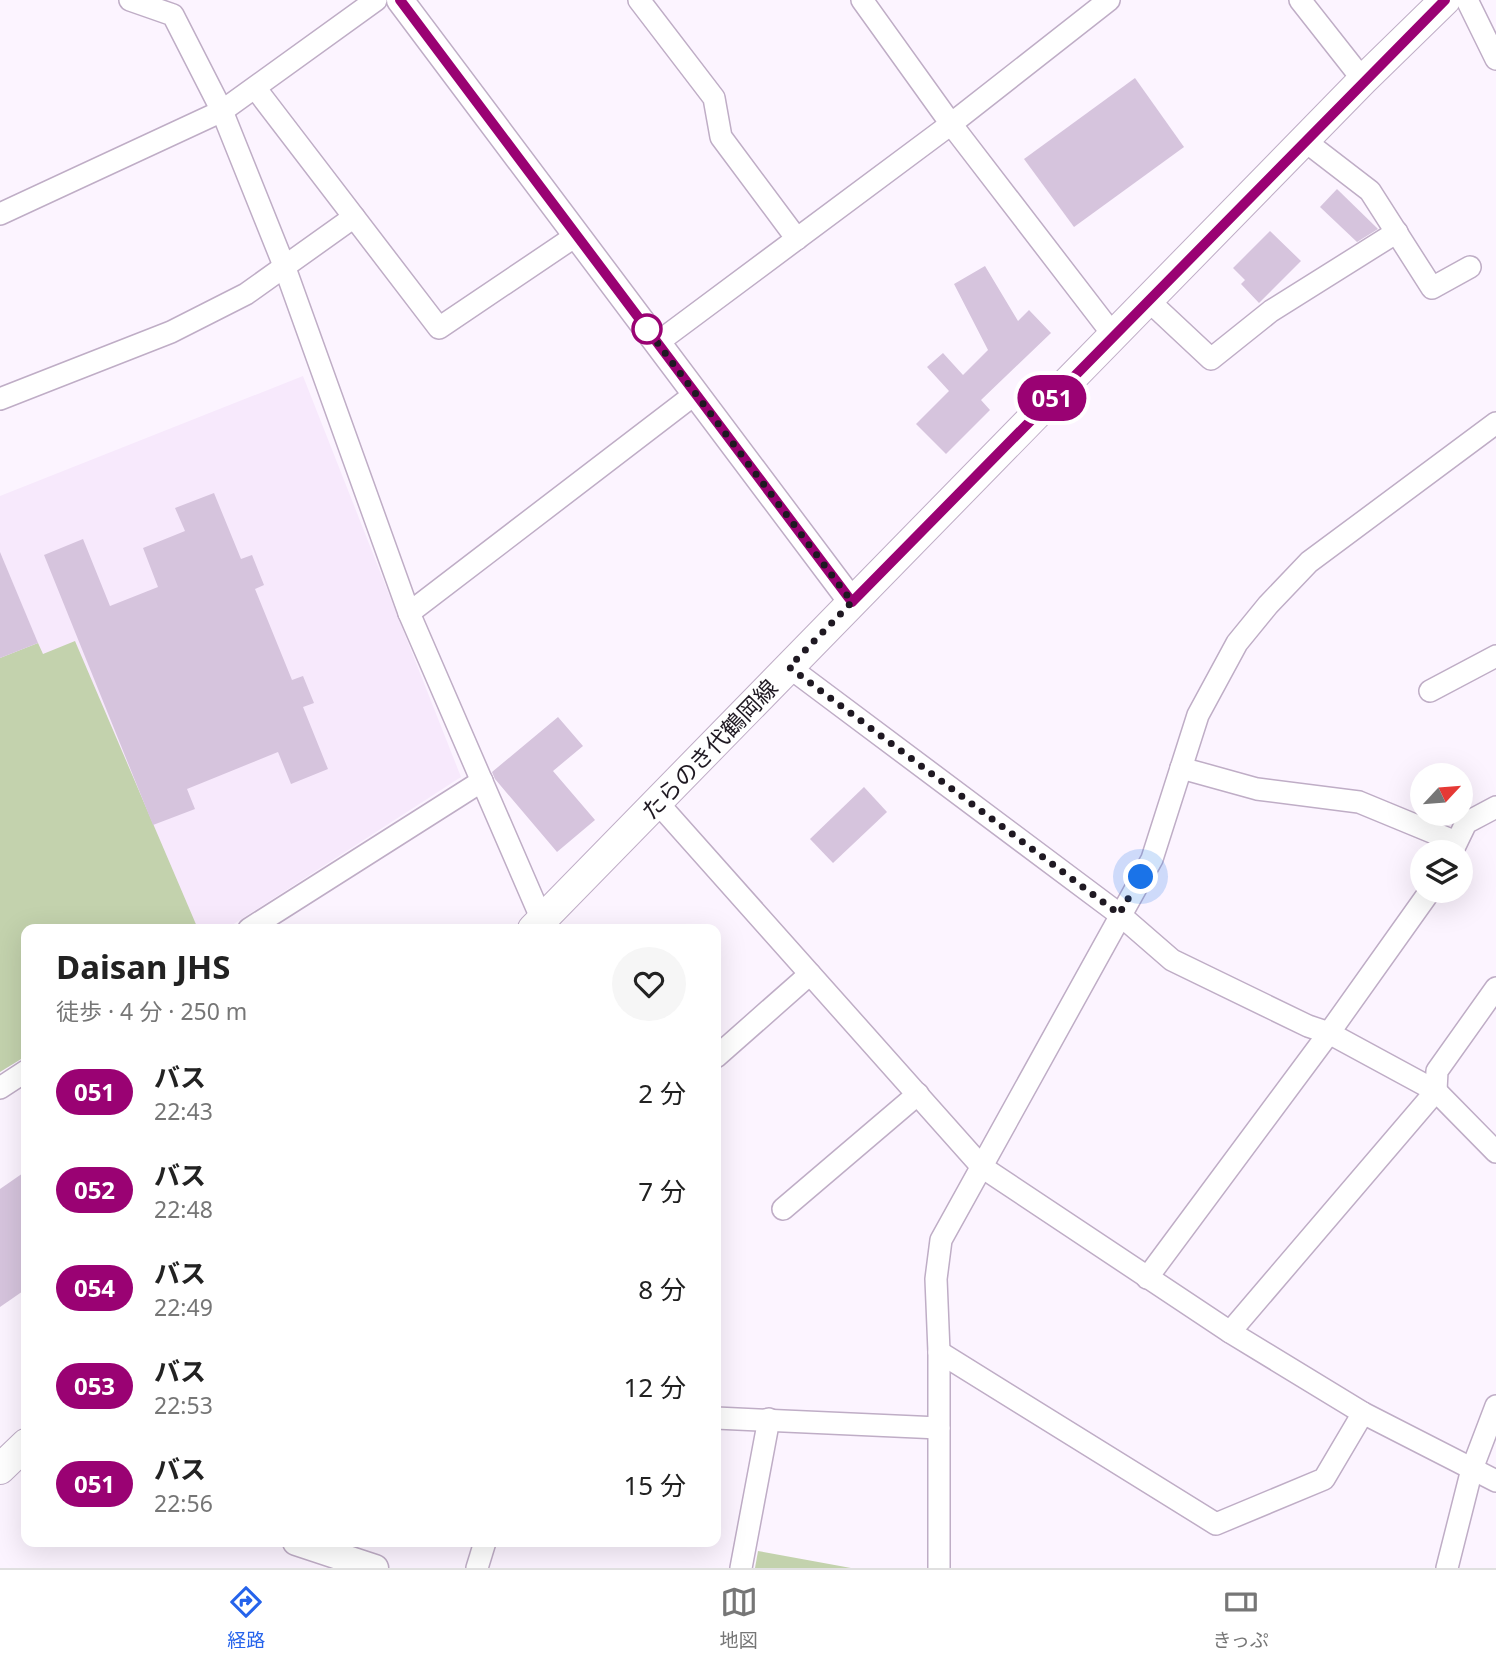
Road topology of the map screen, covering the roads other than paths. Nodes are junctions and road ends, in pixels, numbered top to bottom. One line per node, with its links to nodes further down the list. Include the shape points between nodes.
1 (130, 0): 13 (street, via 173,15)
2 (376, 0): 12 (street)
3 (400, 0): 19 (street)
4 (639, 0): 20 (street, via 714,98 721,137)
5 (1109, 0): 14 (street)
6 (1300, 0): 11 (street)
7 (1445, 0): 11 (main road, たらのき代鶴岡線)
8 (1467, 0): 10 (street)
9 (872, 4): 14 (street)
10 (1496, 58)
11 (1363, 80): 15 (main road, たらのき代鶴岡線)
12 (256, 89): 13 (street); 17 (street)
13 (222, 111): 16 (street); 22 (street)
14 (951, 124): 20 (street); 24 (street)
15 (1305, 141): 18 (street, via 1370,191); 23 (main road, たらのき代鶴岡線)
16 (0, 215)
17 (354, 217): 19 (street, via 439,328); 22 (street)
18 (1396, 232): 21 (street, via 1432,288); 23 (street, via 1271,311 1211,359)
19 (576, 235): 25 (street)
20 (797, 239): 25 (street)
21 (1470, 267)
22 (285, 268): 27 (street, via 246,294 171,332); 30 (street)
23 (1149, 301): 24 (main road, たらのき代鶴岡線)
24 (1114, 335): 29 (main road, たらのき代鶴岡線)
25 (657, 343): 26 (street)
26 (695, 394): 29 (street); 30 (street)
27 (0, 399)
28 (1496, 423): 34 (street, via 1309,562 1268,605 1237,643 1198,715)
29 (852, 602): 32 (main road, たらのき代鶴岡線)
30 (409, 613): 35 (street)
31 (1496, 656): 33 (street)
32 (789, 667): 36 (main road, たらのき代鶴岡線); 41 (street)
33 (1430, 691)
34 (1181, 768): 38 (street, via 1257,789 1359,802); 41 (street, via 1152,859)
35 (482, 780): 42 (street); 43 (street)
36 (657, 802): 44 (main road, たらのき代鶴岡線); 45 (street)
37 (1496, 807): 39 (street, via 1466,822)
38 (1439, 840)
39 (1457, 840)
40 (1421, 903): 47 (street)
41 (1119, 914): 47 (street, via 1172,960); 54 (street)
42 (256, 924)
43 (537, 924)
44 (538, 924)
45 (810, 974): 48 (street); 52 (street)
46 (1496, 988): 51 (street, via 1437,1070)
47 (1329, 1033): 51 (street); 56 (street)
48 (721, 1053)
49 (21, 1074): 50 (street)
50 (0, 1088)
51 (1436, 1091): 53 (street); 57 (street)
52 (918, 1094): 54 (street); 55 (street)
53 (1496, 1152)
54 (982, 1167): 56 (street); 58 (street, via 941,1240 936,1279)
55 (783, 1209)
56 (1147, 1278): 57 (street)
57 (1230, 1332): 60 (street)
58 (939, 1352): 60 (street, via 1216,1524 1324,1479); 63 (street)
59 (1496, 1406): 64 (street)
60 (1363, 1413): 64 (street)
61 (721, 1418): 62 (street)
62 (769, 1419): 63 (street); 70 (street)
63 (939, 1428): 71 (street)
64 (1472, 1469): 65 (street); 72 (street)
65 (1496, 1481)
66 (311, 1547): 68 (street)
67 (483, 1547): 69 (street)
68 (375, 1568)
69 (477, 1568)
70 (741, 1568)
71 (939, 1568)
72 (1447, 1568)

